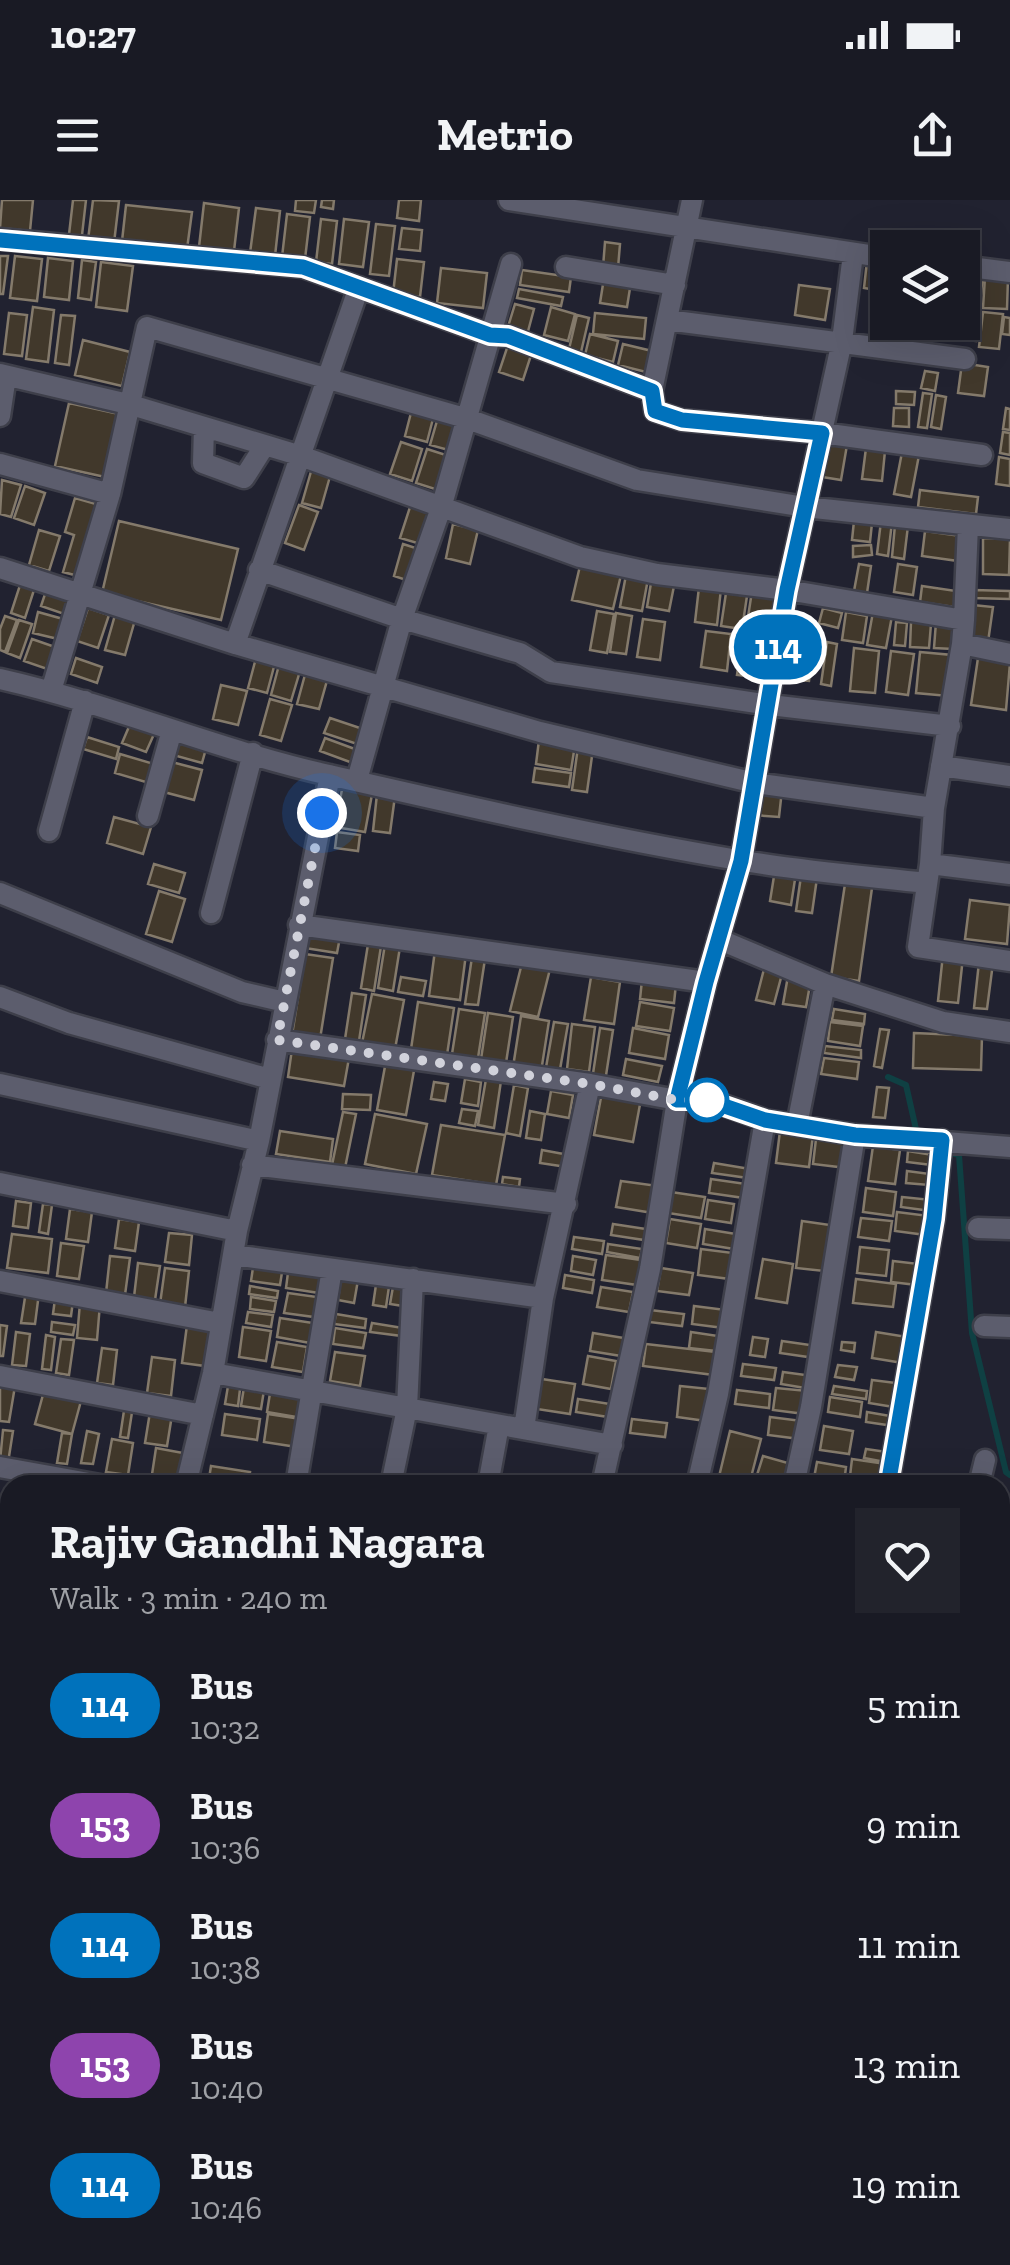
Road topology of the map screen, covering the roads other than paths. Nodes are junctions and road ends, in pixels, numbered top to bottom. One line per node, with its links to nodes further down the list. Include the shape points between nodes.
1 (510, 200): 3 (street)
2 (692, 200): 3 (street)
3 (686, 229): 5 (street); 11 (street)
4 (0, 240): 12 (street, via 303,267)
5 (852, 254): 6 (street); 15 (street)
6 (870, 256)
7 (511, 264): 14 (street)
8 (566, 267): 11 (street)
9 (980, 268): 10 (street)
10 (1010, 272)
11 (675, 285): 13 (street)
12 (358, 287): 14 (street); 18 (street)
13 (667, 320): 15 (street); 19 (street)
14 (490, 335): 19 (street); 22 (street)
15 (842, 341): 16 (street); 24 (street)
16 (965, 360)
17 (3, 375): 20 (street); 21 (street)
18 (328, 376): 20 (street, via 147,327); 22 (street); 27 (street)
19 (652, 391): 24 (street, via 655,411 682,420)
20 (128, 404): 23 (street); 29 (street)
21 (0, 416)
22 (465, 418): 30 (street, via 637,480); 31 (street)
23 (204, 427): 25 (street); 25 (street, via 202,463 244,478)
24 (822, 433): 26 (street); 30 (street)
25 (265, 445): 27 (street)
26 (982, 454)
27 (298, 455): 31 (street); 35 (street)
28 (0, 464): 29 (street)
29 (110, 494): 37 (street)
30 (805, 507): 32 (street); 36 (street)
31 (441, 508): 36 (street, via 580,557); 38 (street)
32 (968, 525): 33 (street); 39 (street)
33 (1010, 529)
34 (0, 568): 37 (street)
35 (259, 570): 38 (street); 40 (street)
36 (787, 590): 39 (street); 47 (street)
37 (81, 592): 40 (street); 45 (street)
38 (402, 618): 44 (street); 47 (street, via 520,652 551,672)
39 (964, 620): 41 (street)
40 (234, 644): 44 (street)
41 (962, 644): 42 (street); 48 (street)
42 (1010, 654)
43 (0, 680): 45 (street)
44 (385, 686): 54 (street); 55 (street, via 540,732)
45 (51, 690): 46 (street)
46 (85, 702): 49 (street); 58 (street)
47 (770, 705): 48 (street); 55 (street)
48 (950, 726): 51 (street)
49 (172, 730): 50 (street); 57 (street)
50 (253, 753): 52 (street); 63 (street)
51 (941, 766): 53 (street); 56 (street)
52 (330, 776): 54 (street); 64 (street)
53 (1010, 776)
54 (357, 780): 59 (street)
55 (755, 783): 56 (street); 59 (street)
56 (934, 808): 60 (street)
57 (148, 816)
58 (49, 832)
59 (741, 861): 60 (street); 65 (street)
60 (928, 874): 61 (street); 66 (street, via 918,947)
61 (1010, 874)
62 (0, 893): 70 (street, via 242,992)
63 (211, 913)
64 (299, 925): 67 (street); 70 (street)
65 (718, 938): 67 (street); 68 (street)
66 (1010, 962)
67 (706, 982): 76 (street)
68 (825, 984): 71 (street, via 944,1022); 78 (street)
69 (0, 997): 73 (street)
70 (285, 1002): 72 (street)
71 (1010, 1032)
72 (277, 1040): 73 (street); 75 (street)
73 (270, 1079): 80 (street)
74 (0, 1084): 80 (street)
75 (590, 1084): 76 (street); 85 (street)
76 (677, 1100): 77 (street, via 707,1100); 104 (street)
77 (765, 1120): 78 (street); 113 (street)
78 (797, 1125): 79 (street)
79 (855, 1135): 81 (street); 114 (street)
80 (259, 1141): 83 (street)
81 (932, 1143): 82 (street); 115 (street, via 934,1219)
82 (1010, 1147)
83 (252, 1165): 85 (street); 88 (street)
84 (0, 1183): 88 (street)
85 (566, 1204): 93 (street)
86 (978, 1228): 87 (street)
87 (1010, 1229)
88 (237, 1231): 89 (street)
89 (234, 1255): 90 (street); 94 (street)
90 (332, 1269): 91 (street); 99 (street)
91 (413, 1279): 93 (street); 100 (street)
92 (0, 1281): 94 (street)
93 (543, 1298): 103 (street)
94 (220, 1324): 97 (street)
95 (984, 1326): 96 (street)
96 (1010, 1327)
97 (213, 1373): 99 (street); 101 (street)
98 (0, 1376): 101 (street)
99 (314, 1392): 100 (street); 109 (street)
100 (407, 1408): 102 (street); 110 (street)
101 (204, 1415): 108 (street)
102 (499, 1425): 103 (street); 111 (street)
103 (524, 1429): 104 (street)
104 (612, 1445): 112 (street)
105 (985, 1460): 116 (street)
106 (0, 1467): 107 (street)
107 (33, 1475)
108 (189, 1475)
109 (298, 1475)
110 (393, 1475)
111 (490, 1475)
112 (604, 1475)
113 (700, 1475)
114 (796, 1475)
115 (890, 1475)
116 (982, 1475)

